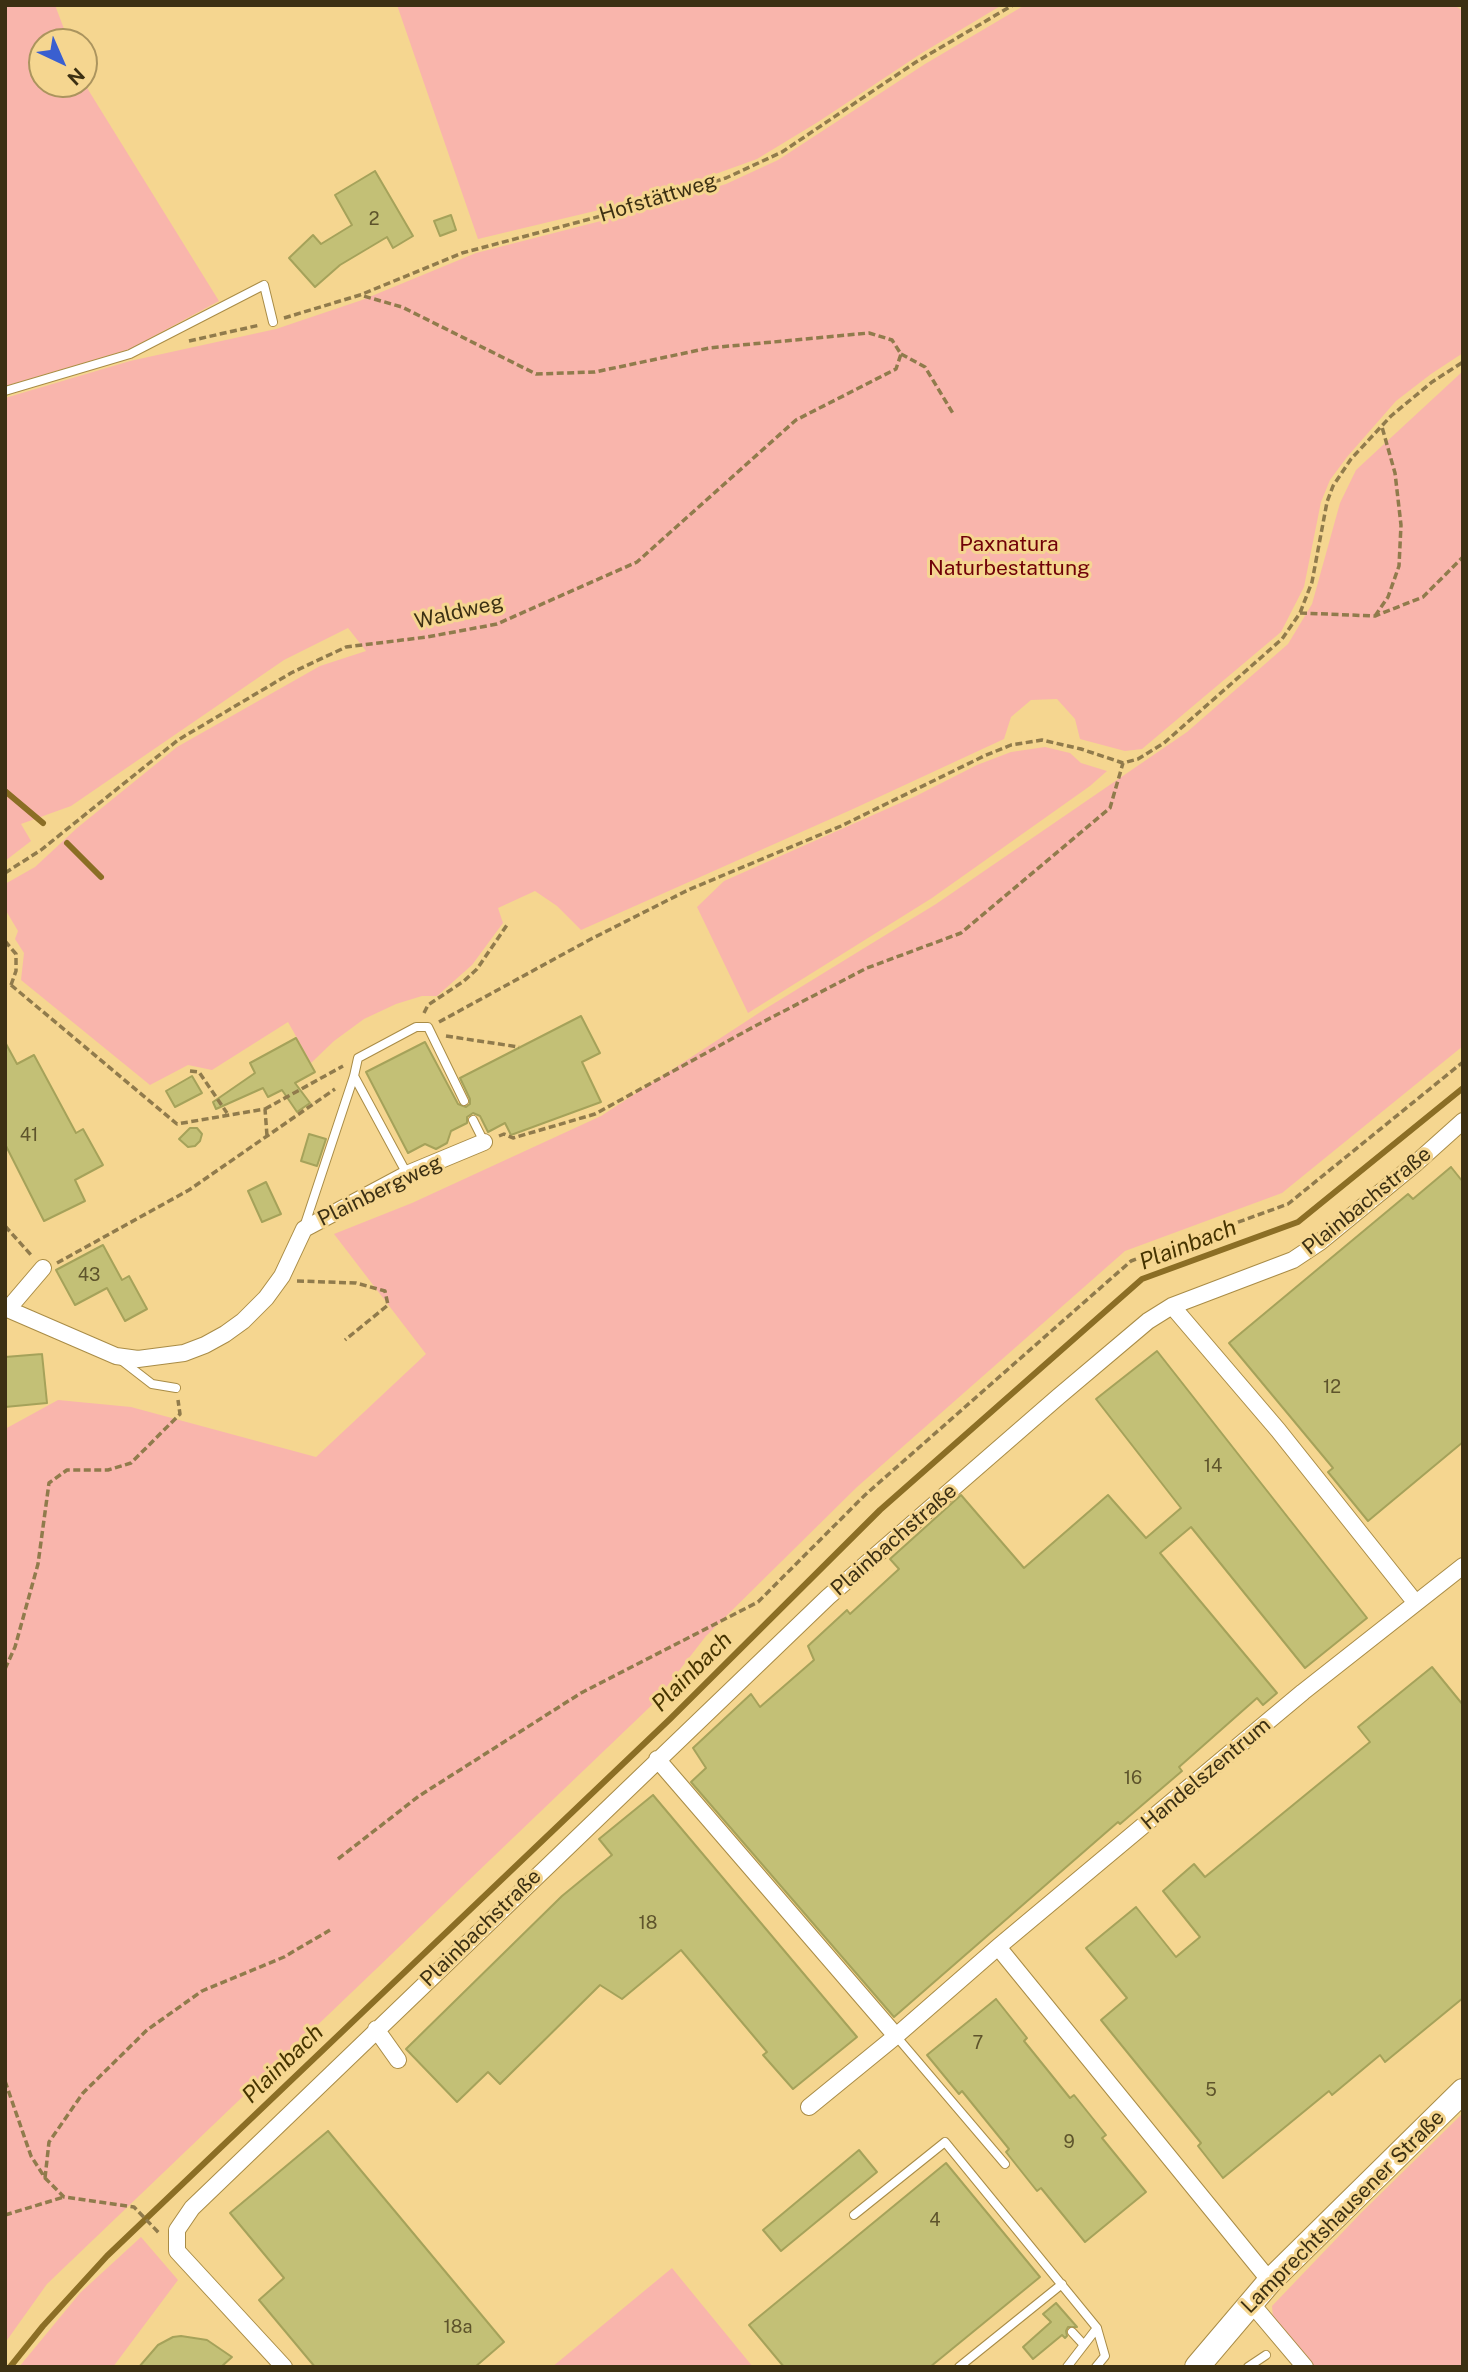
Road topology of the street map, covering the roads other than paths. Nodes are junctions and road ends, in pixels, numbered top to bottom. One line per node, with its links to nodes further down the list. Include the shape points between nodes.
1 (273, 322): 2 (lane, via 264,285 130,354)
2 (5, 391)
3 (354, 1076): 4 (lane, via 358,1058 416,1027 429,1030); 8 (lane); 9 (lane)
4 (464, 1101)
5 (473, 1120): 7 (lane)
6 (1463, 1121): 11 (street, Plainbachstraße, via 1293,1260)
7 (484, 1142): 8 (street, Plainbergweg)
8 (407, 1174): 9 (street, Plainbergweg)
9 (304, 1228): 13 (street, Plainbergweg, via 282,1276 243,1321 184,1353 138,1359)
10 (49, 1266): 12 (street, Plainbergweg)
11 (1172, 1306): 16 (street); 17 (street, Plainbachstraße, via 1128,1337 828,1597)
12 (6, 1309): 13 (street, Plainbergweg)
13 (116, 1356): 14 (lane, via 152,1384)
14 (176, 1388)
15 (1463, 1566): 16 (street, Handelszentrum)
16 (1415, 1602): 18 (street, Handelszentrum)
17 (657, 1759): 19 (street, Plainbachstraße); 20 (street)
18 (998, 1947): 20 (street, Handelszentrum); 26 (street)
19 (376, 2029): 21 (street); 35 (street, Plainbachstraße, via 192,2208 177,2230 177,2251)
20 (896, 2036): 23 (street, Handelszentrum); 24 (lane)
21 (398, 2060)
22 (1463, 2091): 26 (main road, Lamprechtshausener Straße)
23 (809, 2107)
24 (1005, 2164)
25 (854, 2215): 27 (lane, via 945,2142)
26 (1270, 2281): 29 (main road, Lamprechtshausener Straße)
27 (1062, 2284): 28 (lane); 31 (lane)
28 (1042, 2299): 30 (lane); 36 (lane)
29 (1251, 2303): 39 (main road, Lamprechtshausener Straße); 41 (street)
30 (1050, 2308)
31 (1097, 2328): 33 (lane); 38 (lane, via 1105,2356)
32 (1072, 2332): 33 (lane)
33 (1084, 2345): 37 (lane)
34 (1266, 2355): 40 (lane)
35 (284, 2367)
36 (959, 2367)
37 (1066, 2367)
38 (1096, 2367)
39 (1197, 2367)
40 (1248, 2367)
41 (1305, 2367)

